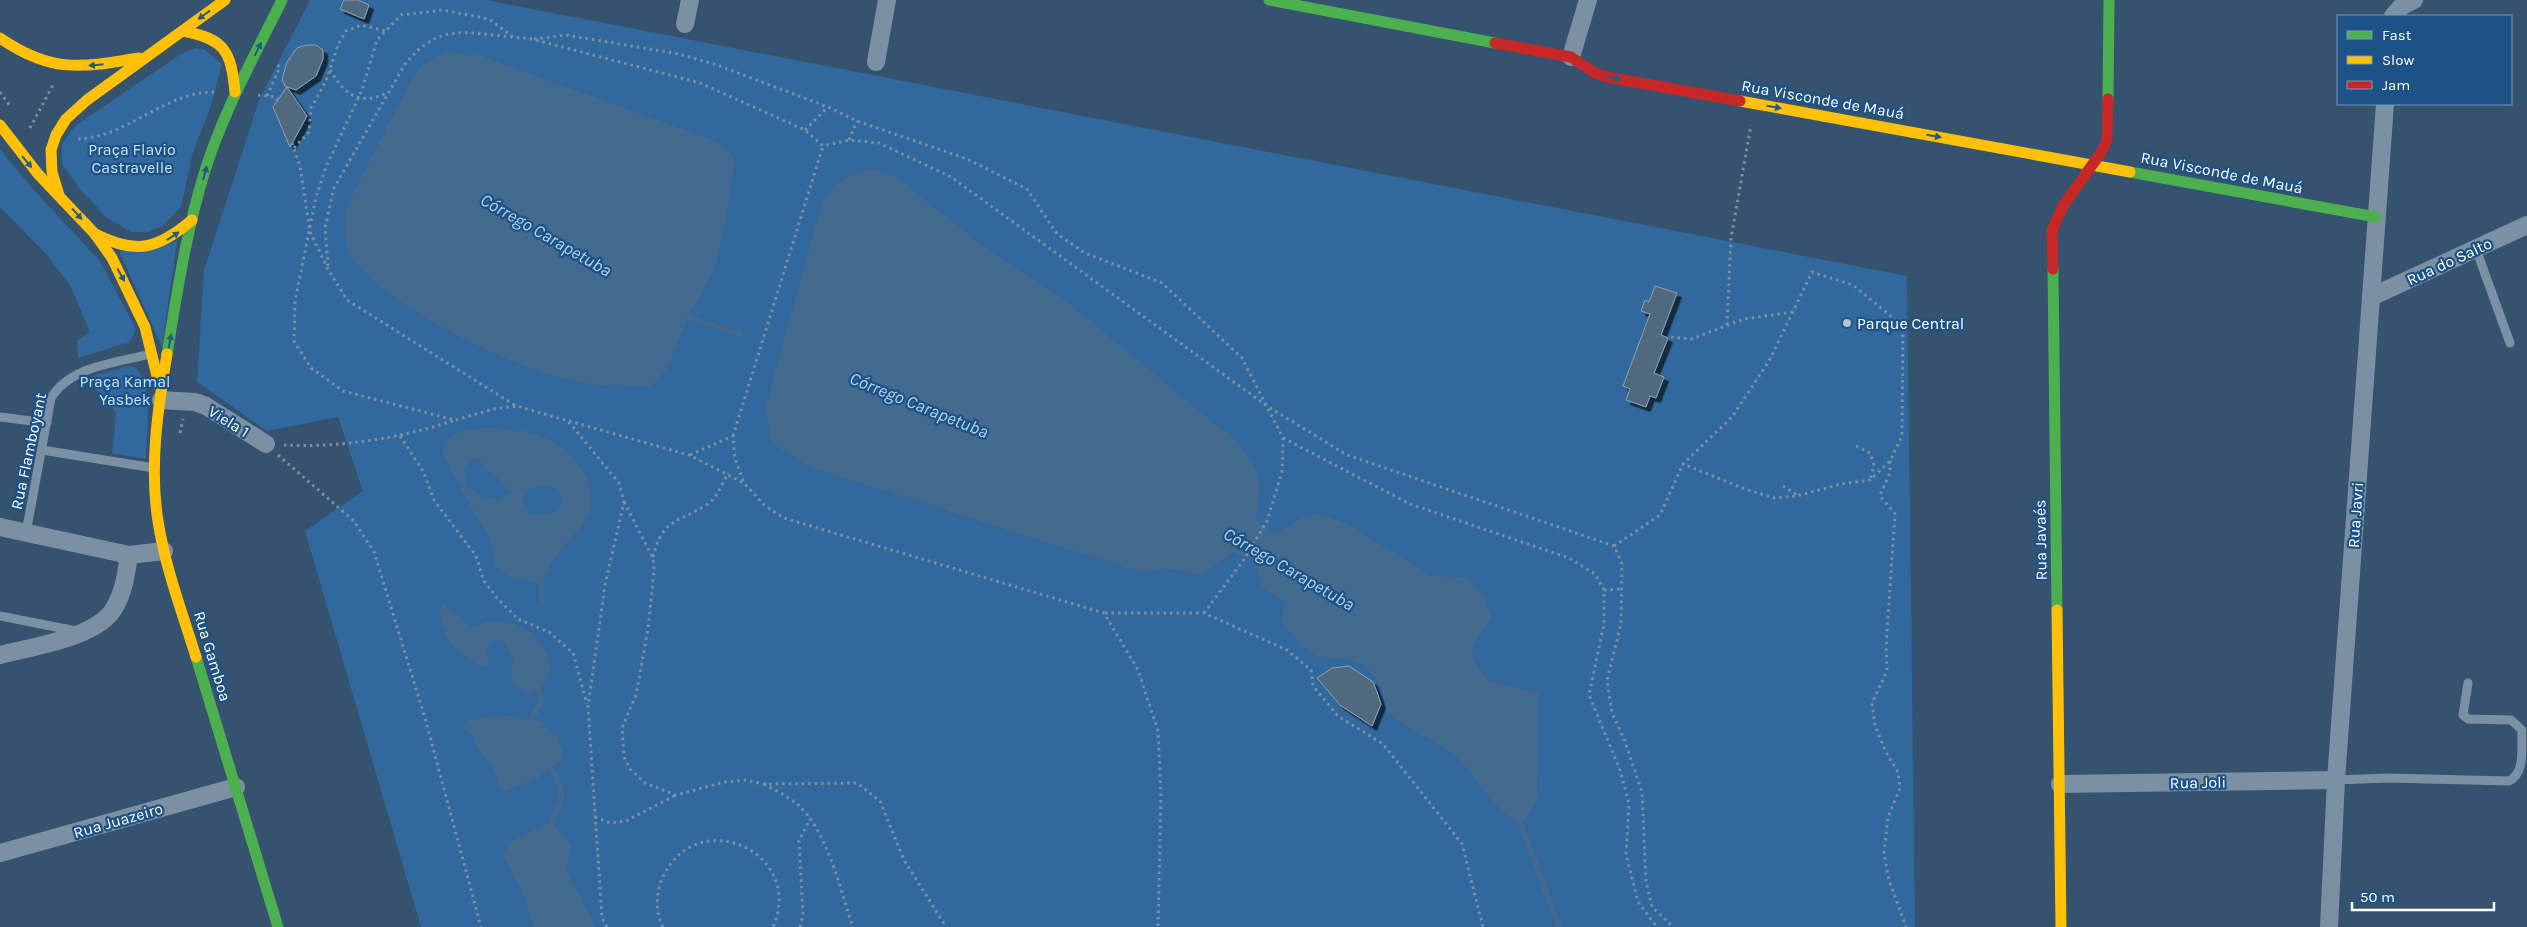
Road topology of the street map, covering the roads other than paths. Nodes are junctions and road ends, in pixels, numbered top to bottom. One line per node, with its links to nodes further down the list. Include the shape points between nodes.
1 (225, 0): 11 (street, one-way to 11)
2 (282, 0): 16 (street, Rua Gamboa, one-way to 2)
3 (690, 0): 10 (street)
4 (887, 0): 15 (street)
5 (1269, 0): 13 (street, Rua Visconde de Mauá)
6 (1588, 0): 13 (street)
7 (2109, 0): 19 (street, Rua Javaés, via 2108,139 2104,152)
8 (2414, 0): 9 (street)
9 (2394, 15)
10 (685, 24)
11 (183, 31): 14 (street); 16 (street, via 205,34 223,47 232,64)
12 (0, 38): 14 (street, one-way to 12, via 96,66 63,67 38,61)
13 (1570, 57): 19 (street, Rua Visconde de Mauá, one-way to 19, via 1595,73 1607,76)
14 (144, 58): 20 (street, via 63,122 50,158)
15 (876, 62)
16 (235, 92): 22 (street, Rua Gamboa, one-way to 16, via 208,160)
17 (2384, 105): 21 (street, Rua Javri)
18 (0, 125): 20 (street, Rua Gamboa, one-way to 20, via 38,174)
19 (2094, 165): 21 (street, Rua Visconde de Mauá); 44 (street, Rua Javaés, via 2056,215 2052,230)
20 (59, 195): 24 (street, Rua Gamboa, one-way to 24)
21 (2376, 217): 26 (street, Rua Javri)
22 (192, 220): 24 (street, one-way to 22, via 114,245 135,249 156,246 175,236); 29 (street, Rua Gamboa, one-way to 22)
23 (2527, 225): 25 (street, Rua do Salto)
24 (95, 234): 28 (street, Rua Gamboa, one-way to 28, via 125,282 145,327)
25 (2476, 249): 26 (street, Rua do Salto); 27 (lane)
26 (2371, 297): 43 (street, Rua Javri)
27 (2510, 342)
28 (152, 354): 29 (street, Rua Gamboa); 31 (lane, Rua Flamboyant, via 84,371 67,379 51,398)
29 (161, 395): 32 (street, Viela 1, via 206,406); 34 (street, Rua Gamboa)
30 (0, 416): 31 (lane)
31 (47, 423): 33 (lane, Rua Flamboyant)
32 (266, 444)
33 (42, 450): 34 (lane); 36 (lane, Rua Flamboyant)
34 (156, 468): 37 (street, Rua Gamboa, via 155,503)
35 (0, 527): 36 (street)
36 (26, 533): 38 (street)
37 (164, 551): 38 (street); 45 (street, Rua Gamboa)
38 (129, 555): 40 (street, via 122,592 113,611 102,622)
39 (0, 616): 40 (lane)
40 (82, 632): 41 (street)
41 (0, 655)
42 (2468, 683): 43 (lane, via 2463,714 2468,718 2511,720 2522,730 2520,772 2515,778 2508,781)
43 (2336, 780): 44 (street, Rua Joli); 49 (street, Rua Javri)
44 (2060, 784): 48 (street, Rua Javaés)
45 (236, 787): 46 (street, Rua Juazeiro); 47 (street, Rua Gamboa)
46 (0, 853)
47 (278, 927)
48 (2062, 927)
49 (2329, 927)

